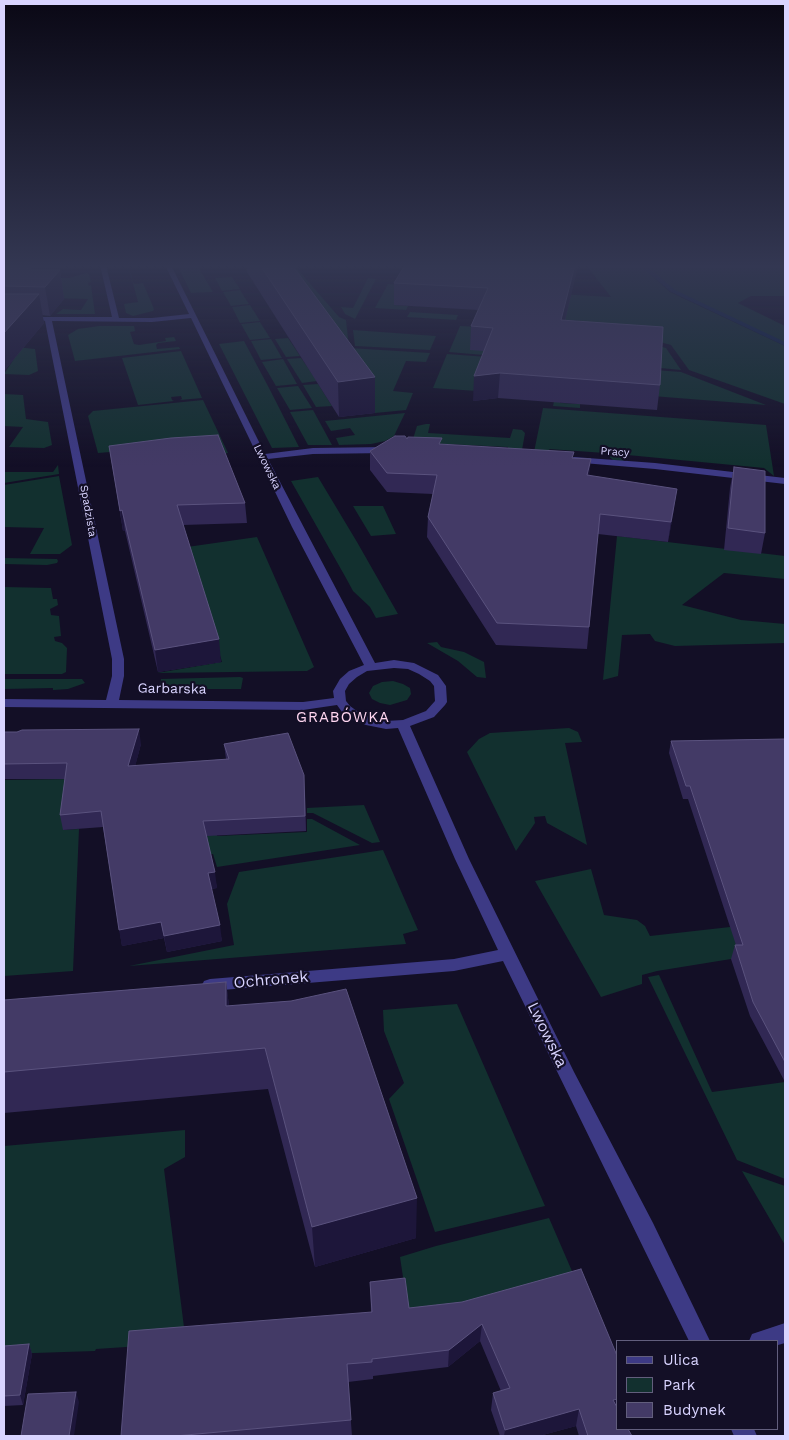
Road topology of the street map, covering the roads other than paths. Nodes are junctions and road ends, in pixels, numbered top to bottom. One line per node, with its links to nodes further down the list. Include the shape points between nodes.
1 (51, 332): 10 (street, Spadzista, via 118,659)
2 (200, 332): 4 (street, Lwowska)
3 (399, 450): 4 (street, via 308,451)
4 (262, 457): 7 (street, Lwowska)
5 (566, 460): 6 (street, Pracy, via 655,466)
6 (785, 481)
7 (371, 666): 8 (street, via 344,682 339,691); 11 (street, via 410,666 434,678 440,686 440,702 430,714)
8 (340, 701): 10 (street, Garbarska, via 303,706); 11 (street, via 356,717 386,725)
9 (4, 703): 10 (street, Garbarska)
10 (112, 703)
11 (403, 724): 12 (street, Lwowska)
12 (508, 954): 13 (street, Ochronek, via 454,965); 15 (street, Lwowska)
13 (196, 986)
14 (785, 1333): 16 (street)
15 (700, 1340)
16 (762, 1340)

